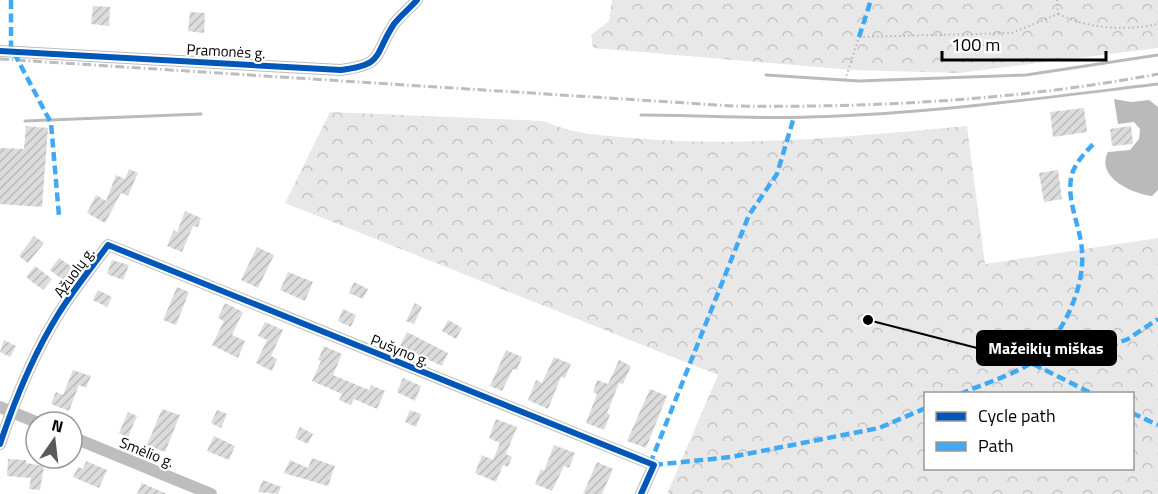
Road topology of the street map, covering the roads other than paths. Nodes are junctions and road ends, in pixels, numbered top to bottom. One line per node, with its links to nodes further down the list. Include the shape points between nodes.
1 (417, 0): 2 (street, Pramonės g., via 395,24 380,53 366,66 341,70)
2 (0, 51)
3 (108, 245): 4 (street, Ąžuolų g., via 60,312); 9 (street, Pušyno g., via 654,465)
4 (5, 409): 5 (street); 7 (street, Ąžuolų g.)
5 (24, 417)
6 (84, 442): 8 (street, Smėlio g.)
7 (0, 444)
8 (211, 494)
9 (641, 494)

